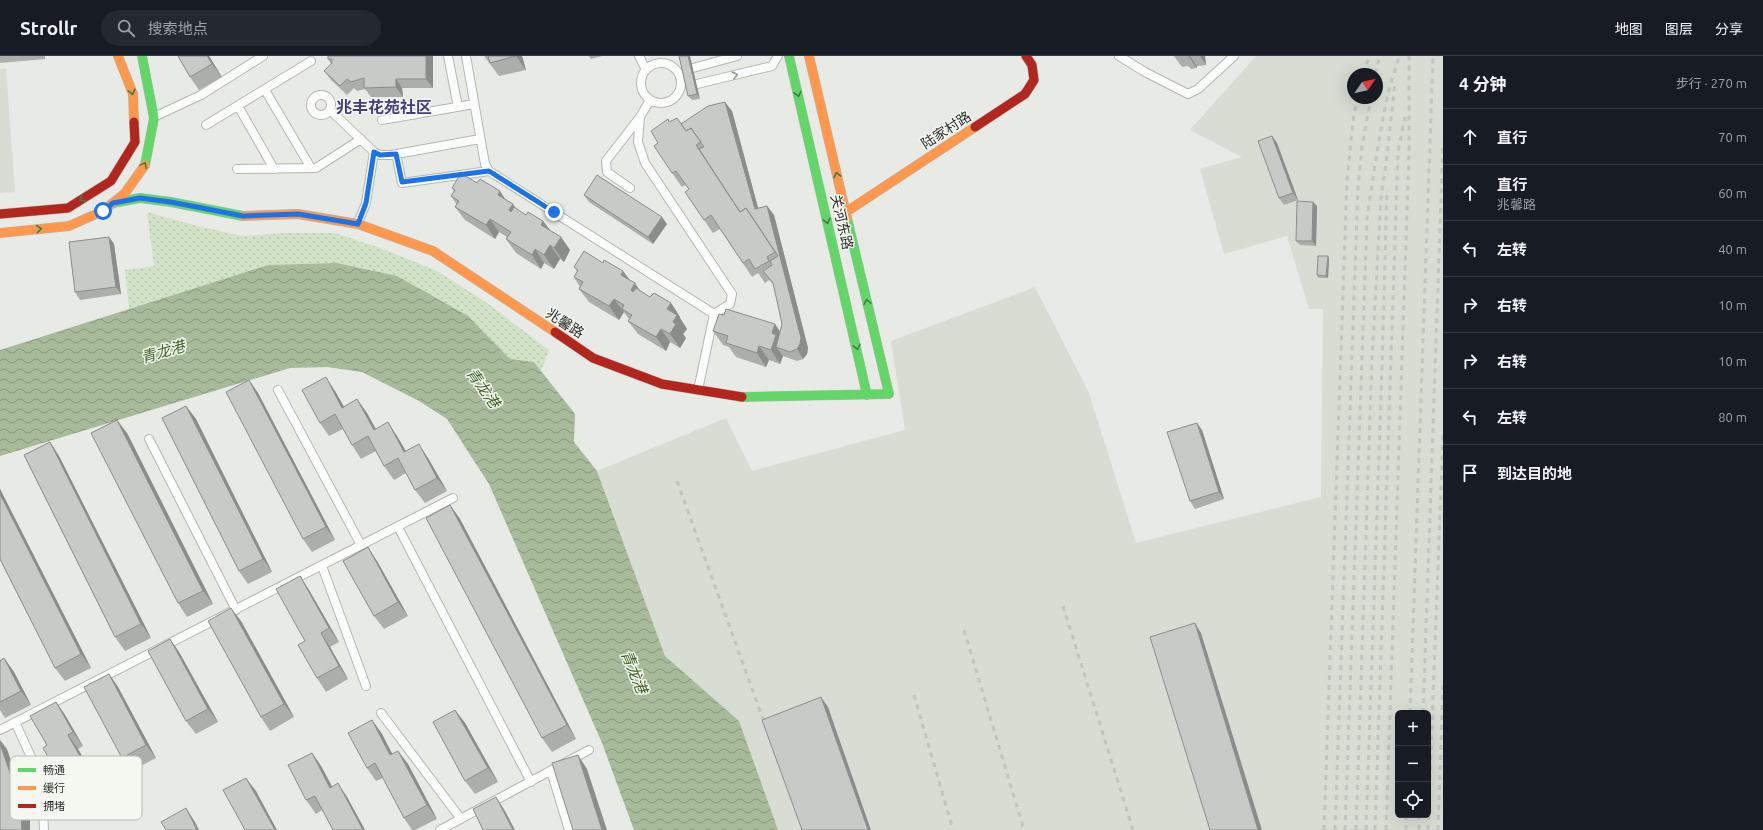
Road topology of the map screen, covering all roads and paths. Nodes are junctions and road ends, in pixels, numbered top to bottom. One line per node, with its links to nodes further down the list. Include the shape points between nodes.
1 (118, 56): 42 (main road, one-way to 42, via 133,94 135,142 112,181 68,208)
2 (142, 56): 28 (main road)
3 (262, 56): 28 (lane, via 201,95)
4 (448, 56): 25 (lane)
5 (466, 56): 23 (lane)
6 (639, 56): 18 (lane)
7 (737, 56): 17 (lane)
8 (778, 56): 20 (lane, one-way to 8, via 772,66)
9 (789, 56): 49 (main road, 关河东路, one-way to 49)
10 (809, 56): 41 (main road, 关河东路, one-way to 10)
11 (1026, 56): 41 (main road, 陆家村路, via 1032,65 1034,80 1025,94)
12 (1119, 56): 13 (lane, via 1188,94 1198,89)
13 (1234, 56)
14 (657, 60): 16 (lane); 18 (lane)
15 (311, 61): 21 (lane)
16 (673, 68): 19 (lane); 22 (lane, via 684,88 668,102)
17 (693, 68)
18 (646, 70): 22 (lane, via 641,83 645,96)
19 (684, 70)
20 (697, 84)
21 (265, 90): 24 (lane); 36 (lane)
22 (650, 100): 27 (lane)
23 (474, 104): 25 (lane); 32 (lane)
24 (238, 106): 30 (lane); 35 (lane)
25 (458, 107): 29 (lane)
26 (330, 110): 31 (lane)
27 (640, 117): 39 (lane, via 606,161 607,172); 45 (lane, via 638,142 645,163 732,294 730,304)
28 (154, 118): 40 (main road, one-way to 28, via 125,193 146,163)
29 (382, 120)
30 (206, 125)
31 (361, 139): 33 (lane); 36 (lane, via 316,168)
32 (480, 139): 34 (lane); 38 (lane)
33 (374, 152): 34 (lane, via 380,155); 43 (lane, via 366,203)
34 (396, 154): 38 (lane, via 402,182)
35 (274, 168): 36 (lane); 37 (lane)
36 (311, 168)
37 (237, 169)
38 (489, 171): 45 (lane)
39 (630, 188)
40 (113, 203): 43 (main road, 兆馨路, via 140,198 243,216 298,214); 44 (main road, one-way to 40, via 69,226 103,211)
41 (846, 212): 48 (main road, 关河东路, one-way to 41)
42 (0, 214)
43 (358, 224): 47 (main road, 兆馨路, via 433,251 593,358 662,384)
44 (0, 233)
45 (714, 314): 47 (lane)
46 (278, 390): 53 (lane)
47 (698, 390): 49 (main road, 兆馨路, via 746,398)
48 (889, 394): 49 (main road, 兆馨路)
49 (868, 395)
50 (149, 439): 55 (lane)
51 (453, 498): 52 (lane)
52 (398, 527): 53 (lane); 63 (lane)
53 (361, 546): 54 (lane)
54 (322, 566): 55 (lane); 56 (lane)
55 (236, 610): 58 (lane)
56 (366, 686)
57 (381, 714): 64 (lane)
58 (16, 722): 59 (lane); 61 (lane)
59 (0, 730)
60 (589, 750): 62 (lane)
61 (31, 756)
62 (551, 771): 63 (lane); 68 (lane)
63 (530, 782): 64 (lane)
64 (461, 819): 67 (lane)
65 (43, 820): 66 (lane)
66 (44, 830)
67 (440, 830)
68 (569, 830)

